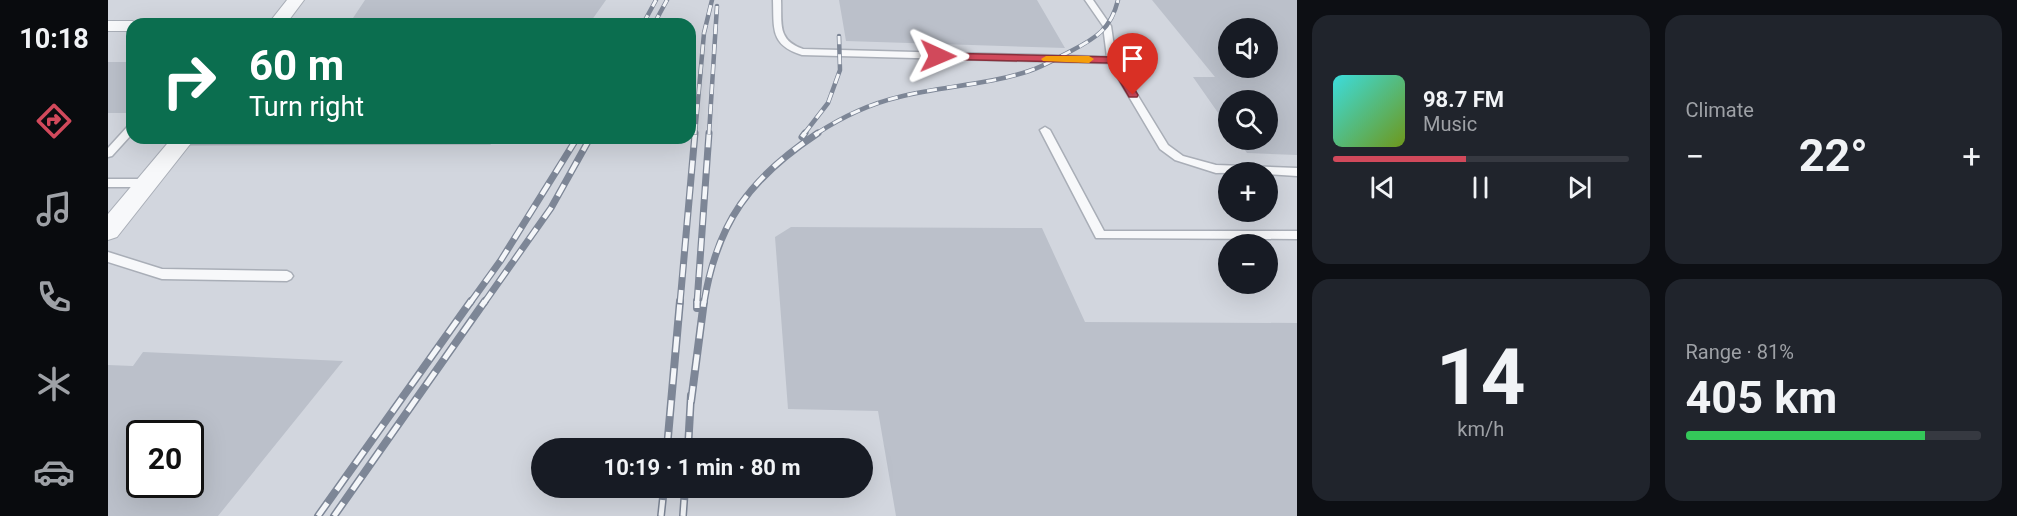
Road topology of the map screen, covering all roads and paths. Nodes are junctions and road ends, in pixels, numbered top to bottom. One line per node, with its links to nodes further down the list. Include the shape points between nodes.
1 (296, 0): 4 (street)
2 (777, 0): 7 (lane, via 779,40 802,52)
3 (1089, 0): 7 (lane, via 1107,26)
4 (281, 18)
5 (108, 26): 6 (street)
6 (126, 26)
7 (1112, 60): 14 (lane, via 1164,147 1179,158 1216,169)
8 (1045, 130): 18 (lane, via 1100,235)
9 (126, 135): 11 (lane)
10 (108, 139): 11 (lane)
11 (122, 139): 13 (lane)
12 (180, 144): 16 (street)
13 (108, 154)
14 (1297, 172)
15 (108, 183): 16 (lane)
16 (147, 183): 17 (street)
17 (108, 231)
18 (1297, 235)
19 (108, 257): 20 (lane, via 162,274)
20 (287, 276)

